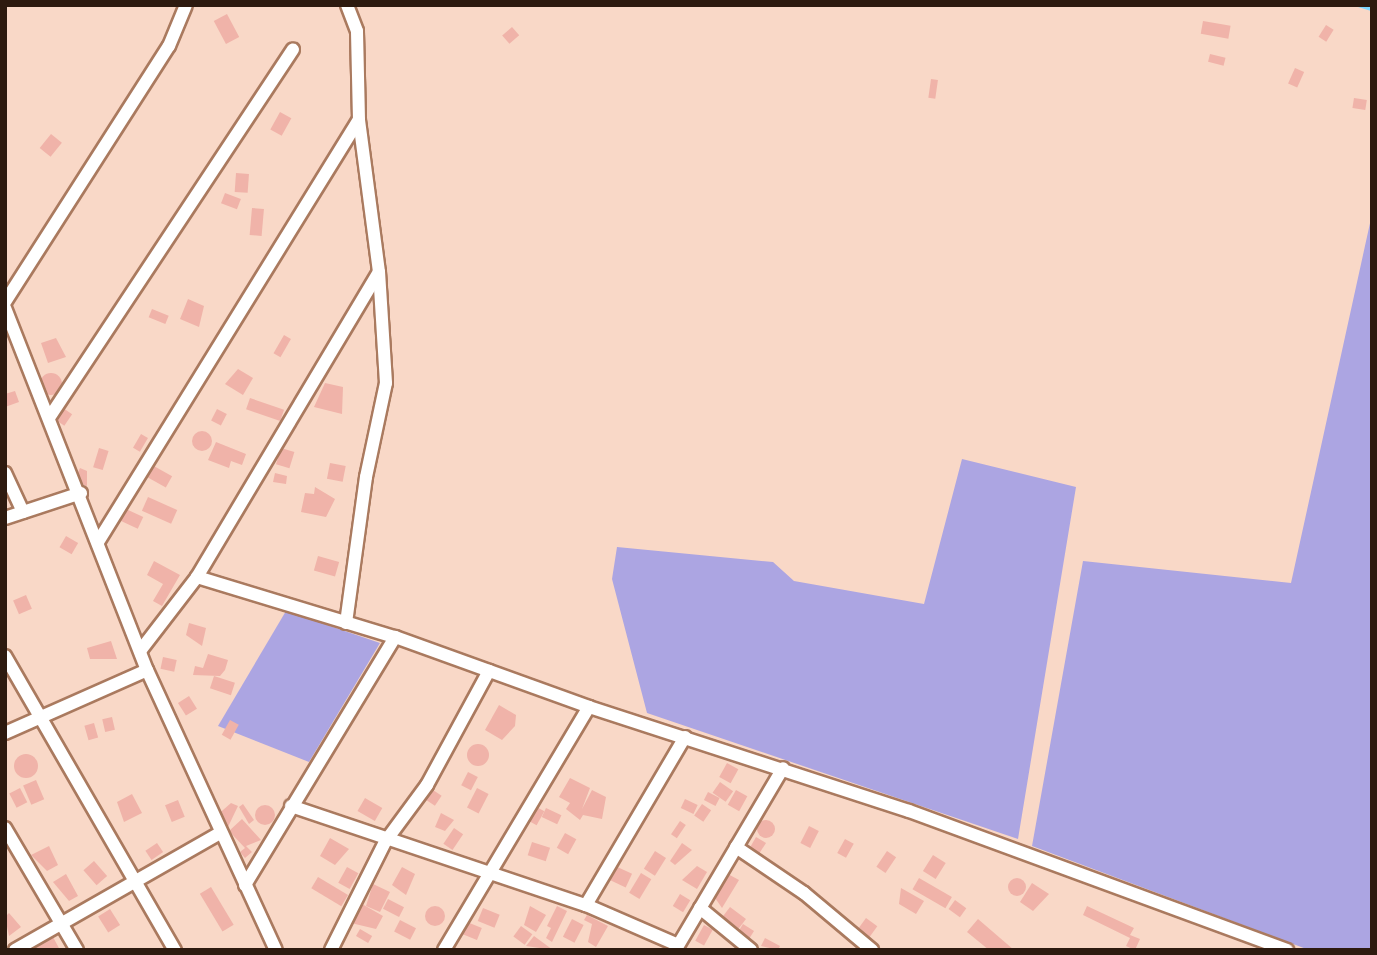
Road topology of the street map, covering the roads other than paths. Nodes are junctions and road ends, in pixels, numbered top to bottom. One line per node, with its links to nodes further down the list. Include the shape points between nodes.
1 (186, 5): 6 (street, via 169,46)
2 (347, 5): 4 (street, via 357,31)
3 (293, 50): 8 (street)
4 (359, 120): 5 (street); 13 (street)
5 (379, 272): 14 (street); 15 (street, via 386,383 366,477)
6 (5, 302)
7 (5, 308): 8 (street)
8 (49, 418): 10 (street)
9 (5, 473): 11 (street)
10 (80, 493): 11 (street); 13 (street)
11 (23, 512): 12 (street)
12 (5, 518)
13 (98, 542): 17 (street)
14 (197, 577): 15 (street); 17 (street)
15 (346, 623): 16 (street)
16 (395, 637): 20 (street); 26 (street)
17 (140, 651): 19 (street)
18 (5, 656): 22 (street)
19 (146, 670): 22 (street); 28 (street)
20 (489, 670): 21 (street); 29 (street, via 427,785)
21 (589, 707): 24 (street); 31 (street)
22 (36, 717): 23 (street); 32 (street)
23 (5, 733)
24 (685, 737): 25 (street); 34 (street)
25 (783, 768): 30 (street); 38 (street)
26 (291, 806): 29 (street); 33 (street)
27 (5, 828): 36 (street)
28 (220, 833): 32 (street); 33 (street)
29 (386, 842): 31 (street); 43 (street)
30 (736, 847): 35 (street); 46 (street, via 804,893)
31 (488, 874): 34 (street); 44 (street)
32 (137, 880): 36 (street); 41 (street)
33 (245, 885): 42 (street)
34 (586, 905): 37 (street)
35 (700, 908): 37 (street); 45 (street)
36 (64, 923): 39 (street); 40 (street)
37 (677, 947)
38 (1272, 947): 47 (street)
39 (15, 950)
40 (77, 950)
41 (175, 950)
42 (276, 950)
43 (331, 950)
44 (444, 950)
45 (751, 950)
46 (872, 950)
47 (1287, 950)

